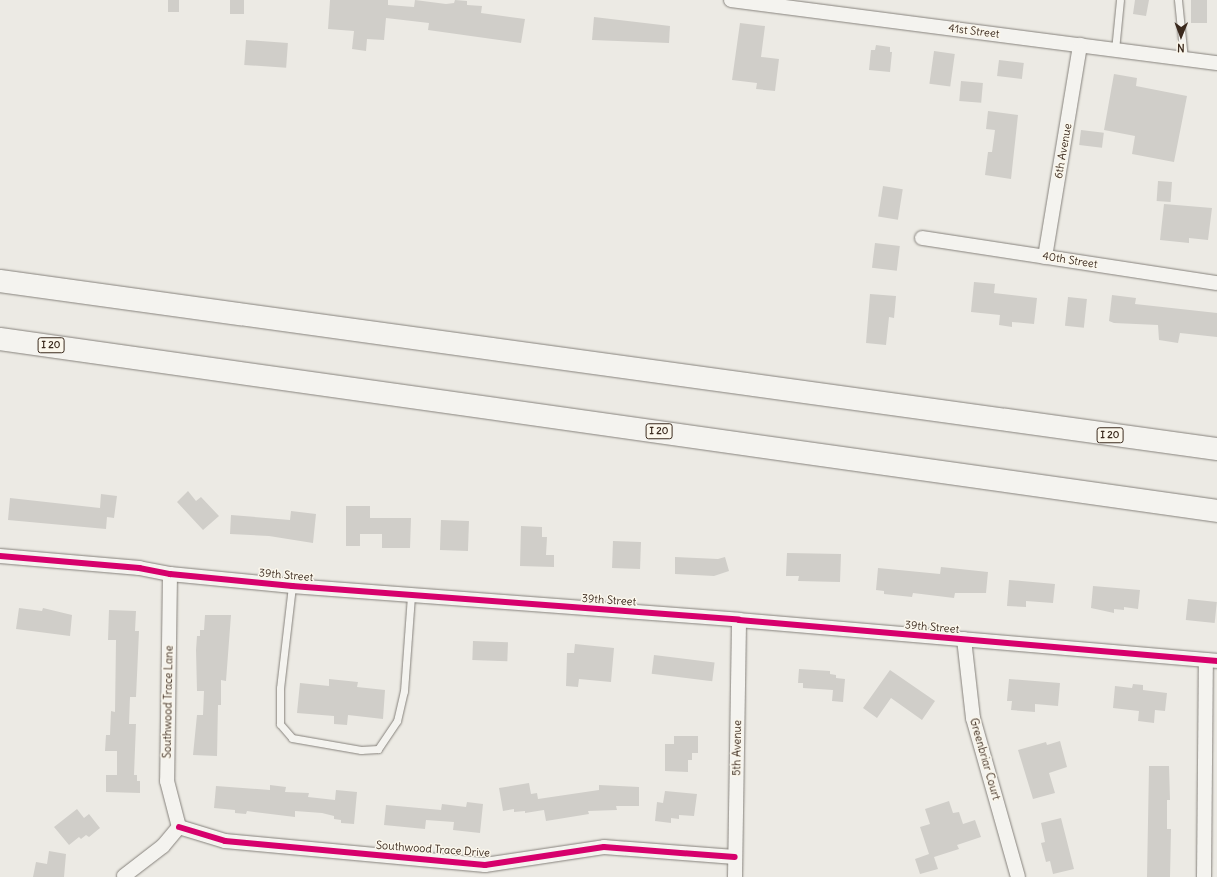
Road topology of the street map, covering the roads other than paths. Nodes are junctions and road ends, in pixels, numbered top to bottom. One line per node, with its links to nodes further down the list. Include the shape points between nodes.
1 (731, 0): 4 (street, 41st Street)
2 (1120, 0): 5 (lane)
3 (1178, 0): 6 (lane)
4 (1080, 45): 5 (street, 41st Street); 9 (street, 6th Avenue)
5 (1115, 50): 6 (street, 41st Street)
6 (1184, 59): 7 (street, 41st Street)
7 (1217, 63)
8 (922, 238): 9 (street, 40th Street)
9 (1045, 257): 11 (street, 40th Street)
10 (0, 281): 13 (highway, I 20, via 138,298)
11 (1217, 283)
12 (0, 339): 14 (highway, I 20)
13 (1217, 449)
14 (1217, 511)
15 (0, 556): 16 (street, 39th Street, via 139,568)
16 (170, 574): 17 (street, 39th Street); 22 (street, Southwood Trace Lane, via 167,781)
17 (292, 586): 18 (street, 39th Street); 18 (lane, via 280,688 280,724 292,738 361,750 378,749 397,721 404,690)
18 (411, 595): 19 (street, 39th Street)
19 (739, 620): 20 (street, 39th Street); 23 (street, 5th Avenue)
20 (964, 639): 21 (street, 39th Street); 26 (street, Greenbriar Court, via 973,718)
21 (1212, 661): 27 (street)
22 (179, 827): 23 (street, Southwood Trace Drive, via 225,841 485,865 604,847); 24 (street, via 163,846)
23 (736, 857): 25 (street, 5th Avenue)
24 (124, 876)
25 (735, 877)
26 (1018, 877)
27 (1204, 877)

